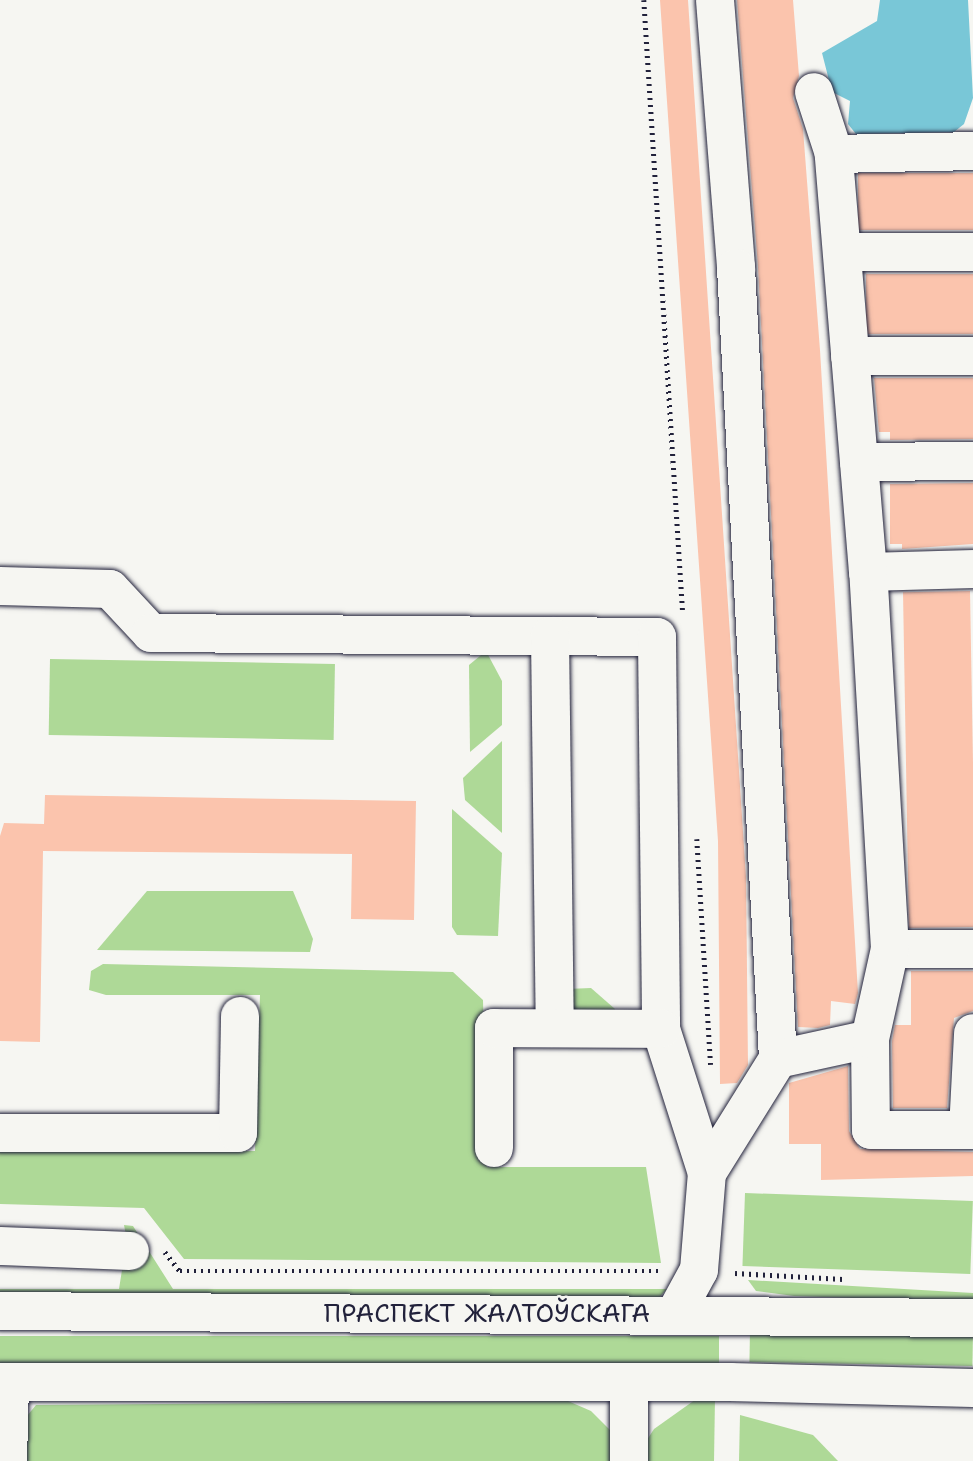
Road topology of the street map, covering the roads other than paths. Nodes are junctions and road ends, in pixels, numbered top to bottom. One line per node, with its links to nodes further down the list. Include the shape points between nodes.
1 (715, 0): 22 (main road, via 736,268)
2 (814, 92): 4 (main road)
3 (973, 151): 4 (main road)
4 (834, 154): 5 (main road)
5 (842, 252): 6 (main road); 7 (main road)
6 (973, 252)
7 (850, 356): 8 (main road); 10 (main road)
8 (973, 356)
9 (973, 461): 10 (main road)
10 (859, 462): 12 (main road)
11 (973, 569): 12 (main road)
12 (868, 572): 16 (main road)
13 (0, 586): 14 (main road, via 110,589 151,633)
14 (550, 636): 18 (main road); 19 (main road, via 657,637)
15 (973, 948): 16 (main road)
16 (890, 949): 21 (main road)
17 (240, 1016): 24 (main road, via 238,1133)
18 (555, 1028): 19 (main road); 25 (main road, via 494,1028)
19 (661, 1028): 26 (main road)
20 (973, 1033): 23 (main road)
21 (870, 1040): 22 (main road); 23 (main road, via 871,1129)
22 (778, 1059): 26 (main road)
23 (971, 1130)
24 (0, 1133)
25 (494, 1148)
26 (707, 1173): 30 (main road, via 699,1270)
27 (0, 1246): 28 (main road)
28 (144, 1247)
29 (0, 1311): 30 (main road, ПРАСПЕКТ ЖАЛТОЎСКАГА)
30 (675, 1314): 31 (main road, ПРАСПЕКТ ЖАЛТОЎСКАГА)
31 (973, 1318)
32 (5, 1382): 33 (main road); 35 (main road)
33 (628, 1382): 34 (main road); 36 (main road)
34 (973, 1388)
35 (8, 1461)
36 (629, 1461)

